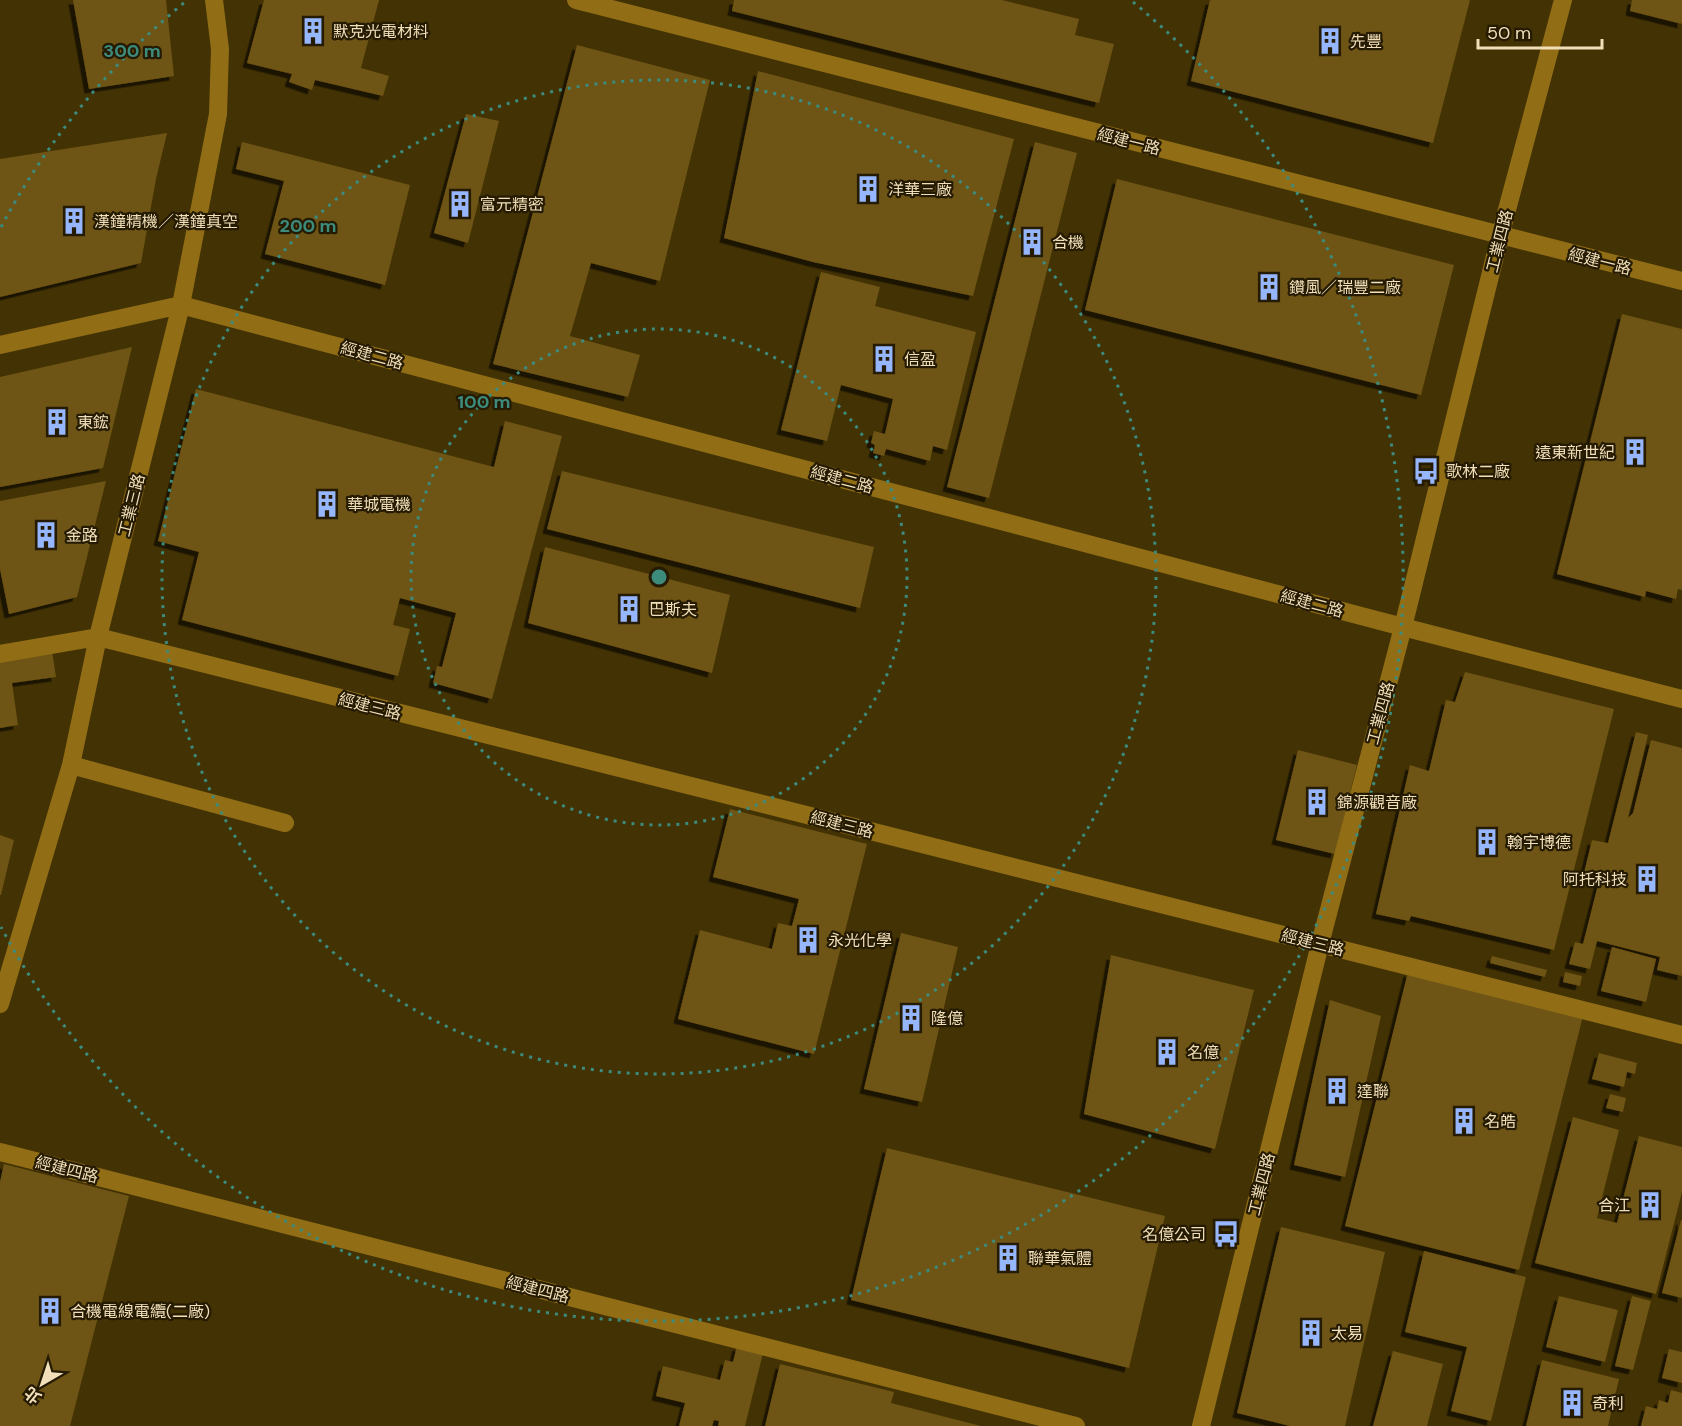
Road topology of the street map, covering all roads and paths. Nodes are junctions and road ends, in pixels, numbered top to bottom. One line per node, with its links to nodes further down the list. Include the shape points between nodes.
1 (214, 0): 6 (street, 工業三路, via 220,49 218,114)
2 (576, 0): 4 (street, 經建一路)
3 (1563, 0): 4 (street, 工業四路)
4 (1500, 237): 5 (street, 經建一路); 8 (street, 工業四路)
5 (1682, 281)
6 (181, 305): 7 (street, 經建二路); 8 (street, 經建二路); 9 (street, 工業三路)
7 (0, 345)
8 (1402, 627): 11 (street, 經建二路); 14 (street, 工業四路)
9 (98, 637): 10 (street, 經建三路); 12 (street, 工業三路); 14 (street, 經建三路)
10 (0, 654)
11 (1682, 699)
12 (71, 765): 13 (street); 15 (street, 工業三路)
13 (285, 823)
14 (1320, 944): 16 (street, 經建三路); 19 (street, 工業四路)
15 (0, 1004)
16 (1682, 1035)
17 (0, 1152): 18 (street, 經建四路)
18 (1076, 1426)
19 (1201, 1426)

